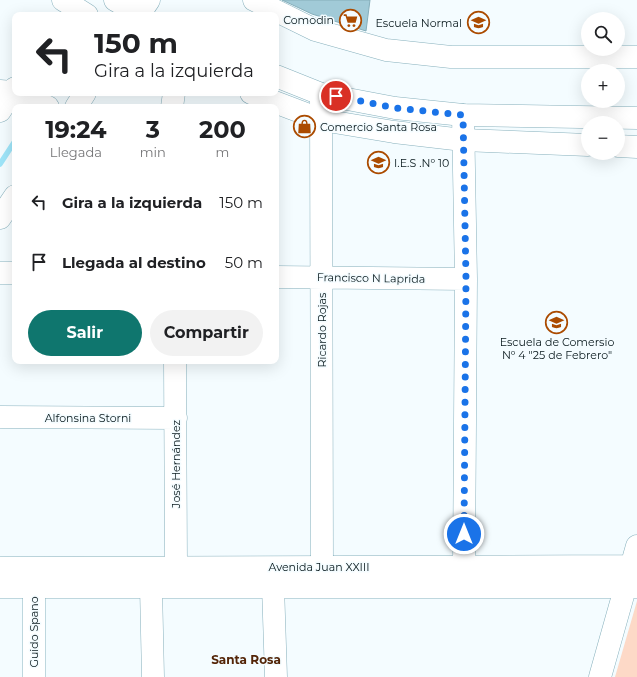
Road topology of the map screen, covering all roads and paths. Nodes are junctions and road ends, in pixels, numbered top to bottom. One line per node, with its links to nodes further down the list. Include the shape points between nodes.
1 (115, 0): 3 (street)
2 (254, 0): 4 (street)
3 (142, 11)
4 (278, 12)
5 (279, 12): 6 (street, via 315,30 386,50 451,56)
6 (637, 57)
7 (279, 77): 9 (street)
8 (9, 90): 13 (street)
9 (321, 94): 14 (street, via 395,108); 16 (street, Ricardo Rojas)
10 (23, 96): 12 (street)
11 (259, 96): 16 (street)
12 (41, 104)
13 (0, 111)
14 (463, 115): 15 (street); 17 (street)
15 (637, 118)
16 (322, 120): 17 (street); 26 (street, Ricardo Rojas)
17 (463, 140): 18 (street); 27 (street)
18 (581, 145)
19 (625, 146): 20 (street)
20 (637, 147)
21 (12, 200): 22 (street)
22 (0, 218)
23 (0, 273): 24 (street)
24 (12, 273)
25 (279, 277): 26 (street, Francisco N Laprida)
26 (322, 277): 27 (street, Francisco N Laprida); 34 (street, Ricardo Rojas)
27 (466, 279): 32 (street)
28 (175, 364): 30 (street, José Hernández)
29 (0, 417): 30 (street, Alfonsina Storni)
30 (176, 418): 33 (street, José Hernández)
31 (635, 559): 32 (street, Avenida Juan XXIII); 40 (street)
32 (464, 566): 34 (street, Avenida Juan XXIII)
33 (176, 567): 34 (street, Avenida Juan XXIII); 35 (street, Avenida Juan XXIII)
34 (322, 567)
35 (0, 568)
36 (0, 586): 37 (street, Avenida Juan XXIII)
37 (34, 586): 39 (street, Avenida Juan XXIII); 41 (street, Guido Spano)
38 (273, 586): 39 (street, Avenida Juan XXIII); 40 (street, Avenida Juan XXIII); 43 (street)
39 (151, 587): 42 (street)
40 (631, 587): 44 (street)
41 (34, 677)
42 (153, 677)
43 (276, 677)
44 (600, 677)

